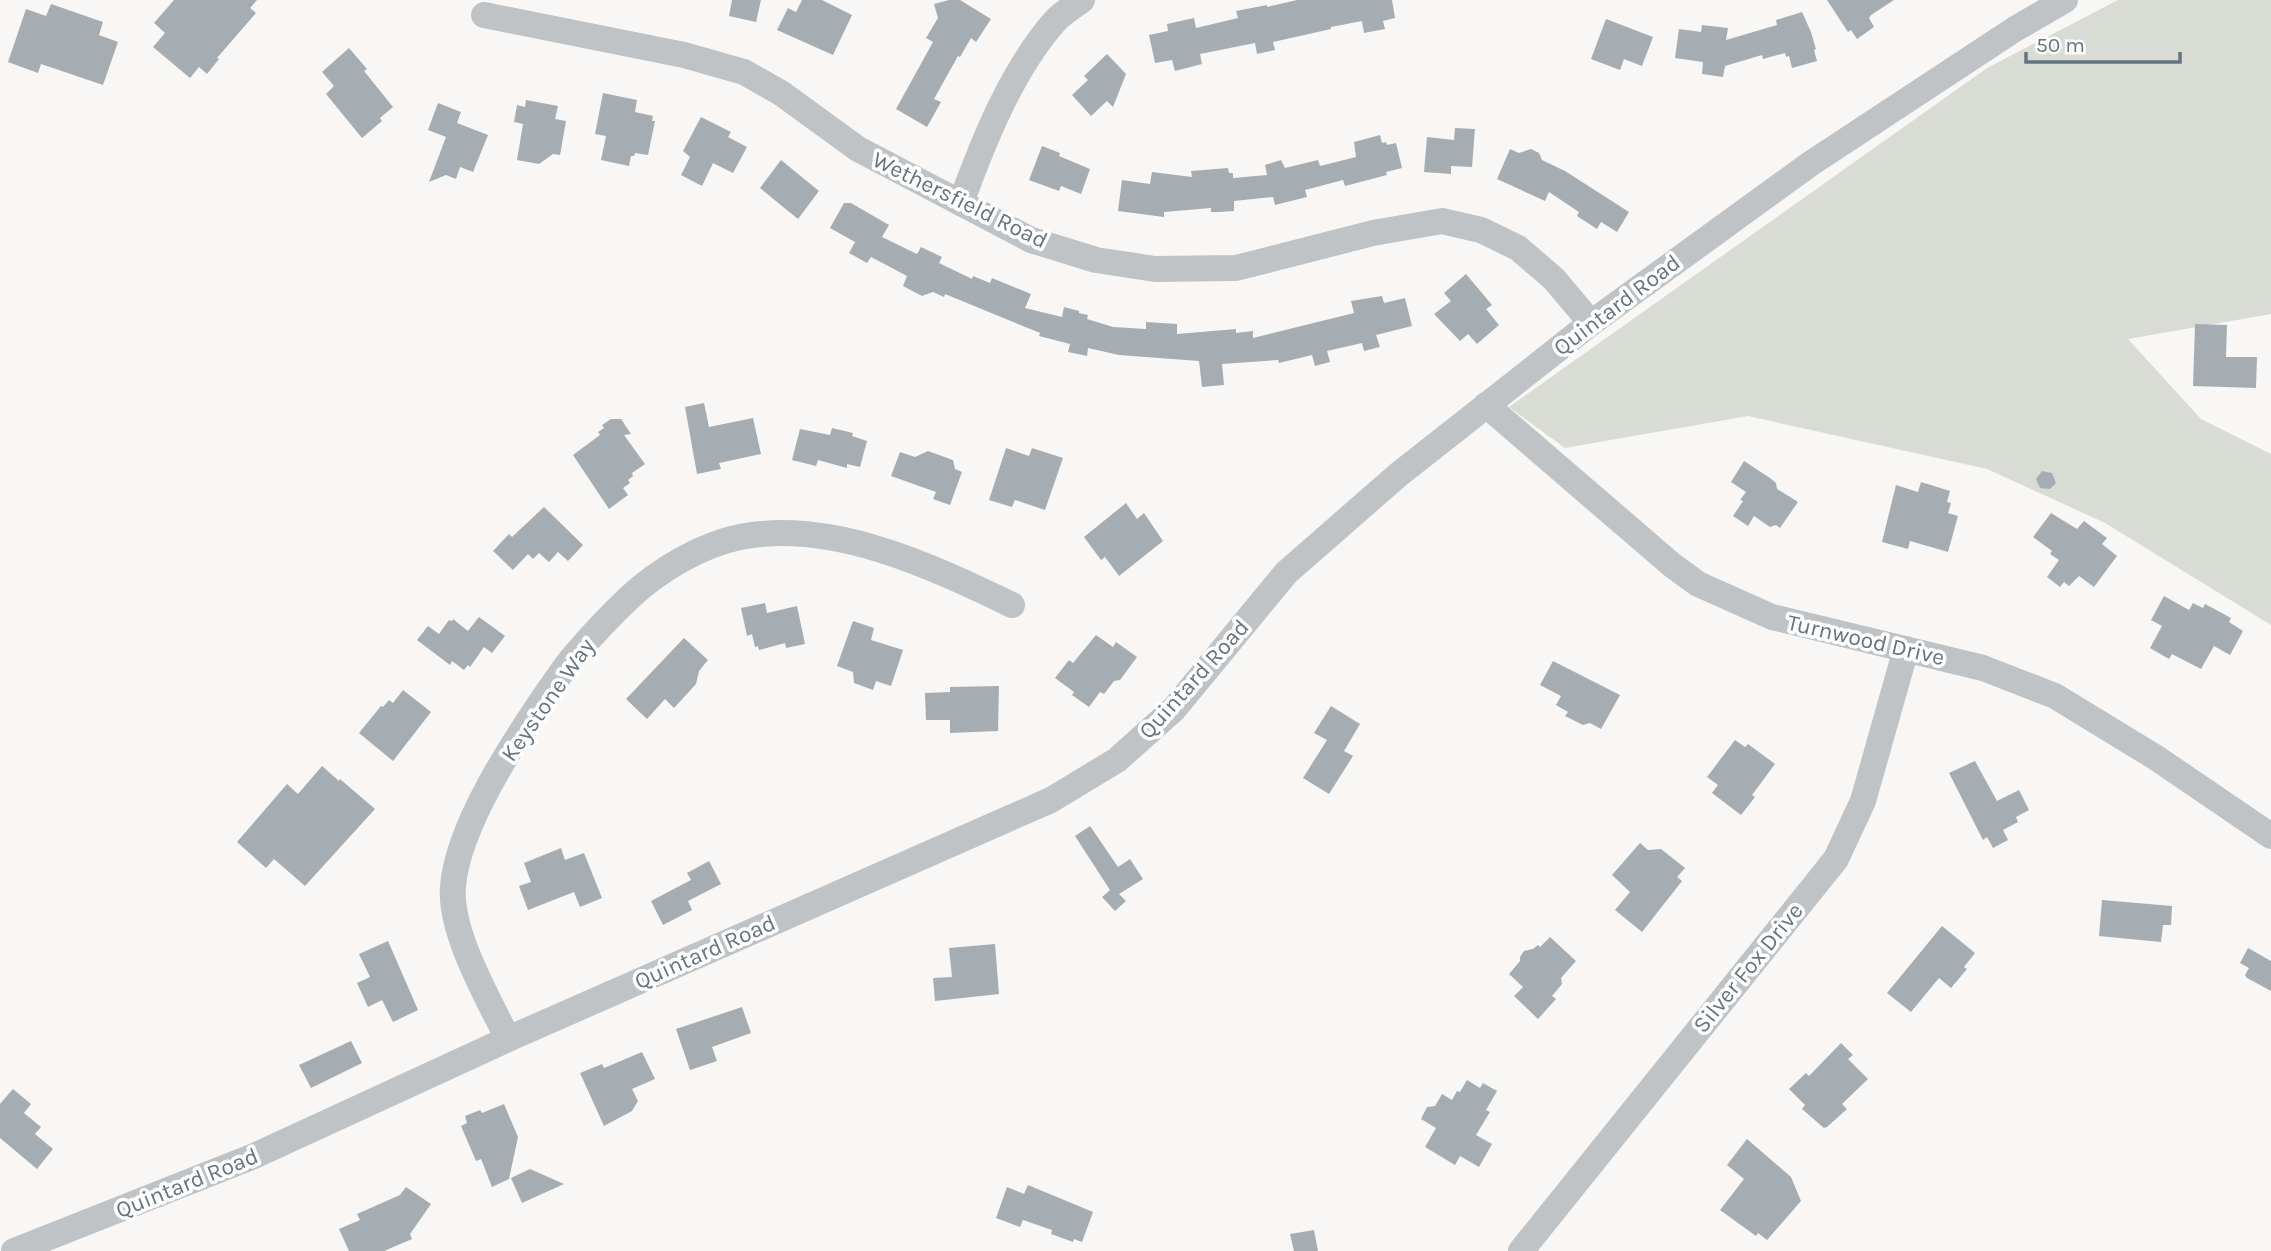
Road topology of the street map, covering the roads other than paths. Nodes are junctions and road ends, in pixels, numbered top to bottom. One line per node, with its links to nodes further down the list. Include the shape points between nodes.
1 (1082, 0): 4 (street, via 1058,18 1032,50 983,141)
2 (2065, 0): 5 (street, Quintard Road, via 1810,164)
3 (484, 15): 4 (street, Wethersfield Road, via 672,52 744,72 782,93 858,149)
4 (961, 203): 5 (street, Wethersfield Road, via 1031,240 1096,260 1155,269 1236,268 1373,233 1442,221 1480,229 1518,248 1554,279)
5 (1591, 323): 6 (street, Quintard Road)
6 (1486, 405): 8 (street, Turnwood Drive, via 1698,584 1772,617); 10 (street, Quintard Road, via 1286,573 1174,709 1118,760 1051,800)
7 (1012, 605): 10 (street, Keystone Way, via 904,559 837,538 789,533 740,537 705,548 631,596 574,655 533,714 493,778 461,844 453,887 457,920 469,960)
8 (1906, 649): 9 (street, Turnwood Drive, via 1983,668 2055,696); 14 (street, Silver Fox Drive, via 1863,801 1836,859)
9 (2271, 836)
10 (508, 1039): 13 (street, Quintard Road, via 254,1156)
11 (0, 1245): 12 (street)
12 (8, 1251)
13 (15, 1251)
14 (1521, 1251)

